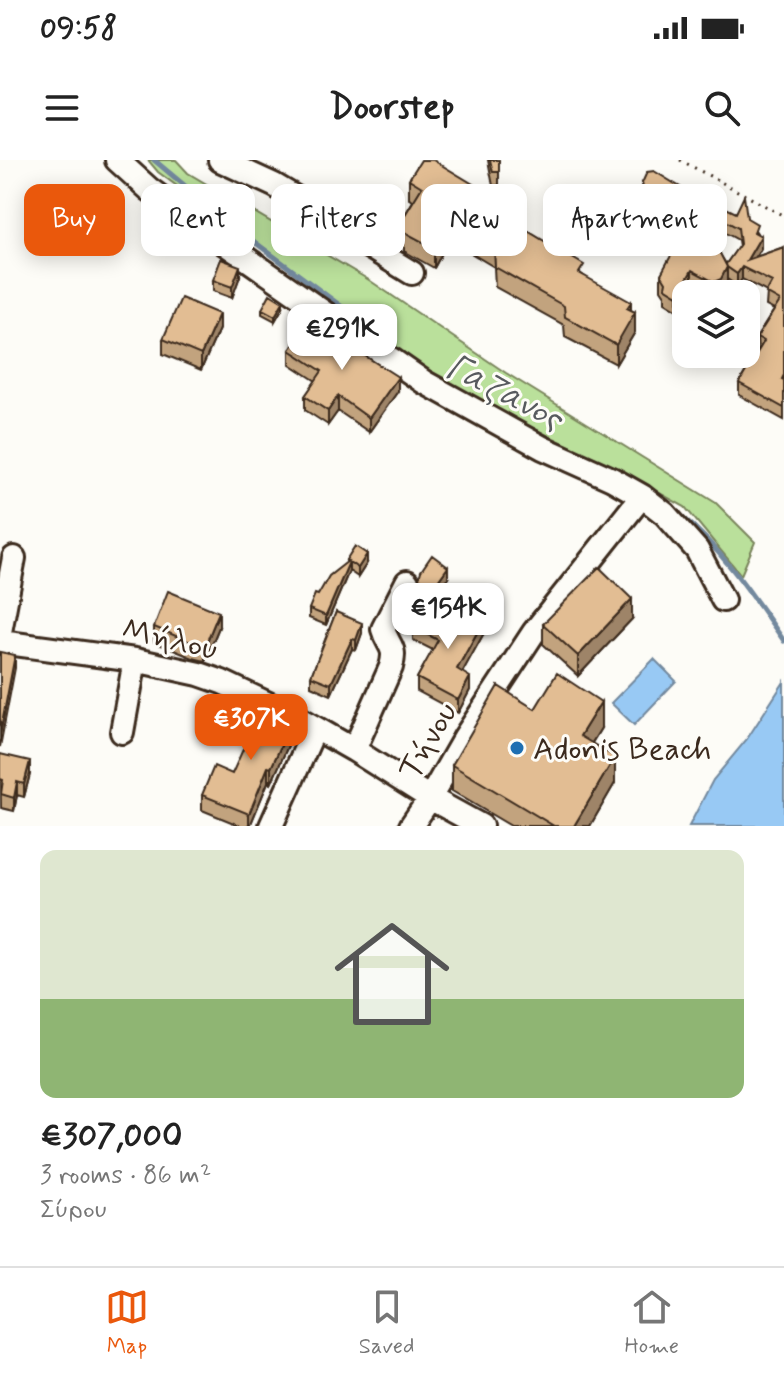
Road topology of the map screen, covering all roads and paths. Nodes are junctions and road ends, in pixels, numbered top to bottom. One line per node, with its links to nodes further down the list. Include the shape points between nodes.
1 (117, 160): 6 (street, via 204,229 424,382)
2 (220, 160): 5 (street, via 274,185)
3 (680, 160): 4 (path)
4 (784, 216)
5 (412, 273)
6 (642, 496): 9 (street, via 697,550); 16 (street, Τήνου, via 534,632)
7 (14, 558): 10 (street)
8 (407, 582): 15 (street, via 383,629 395,654 391,667)
9 (723, 600)
10 (0, 632)
11 (0, 642): 12 (street, Μήλου)
12 (135, 660): 13 (street, Μήλου, via 222,682); 14 (street)
13 (315, 728): 15 (street, Μήλου); 17 (street)
14 (122, 732)
15 (354, 750): 16 (street, Μήλου)
16 (430, 798): 18 (street, Τήνου); 19 (street, Μήλου)
17 (271, 826)
18 (411, 826)
19 (481, 826)

